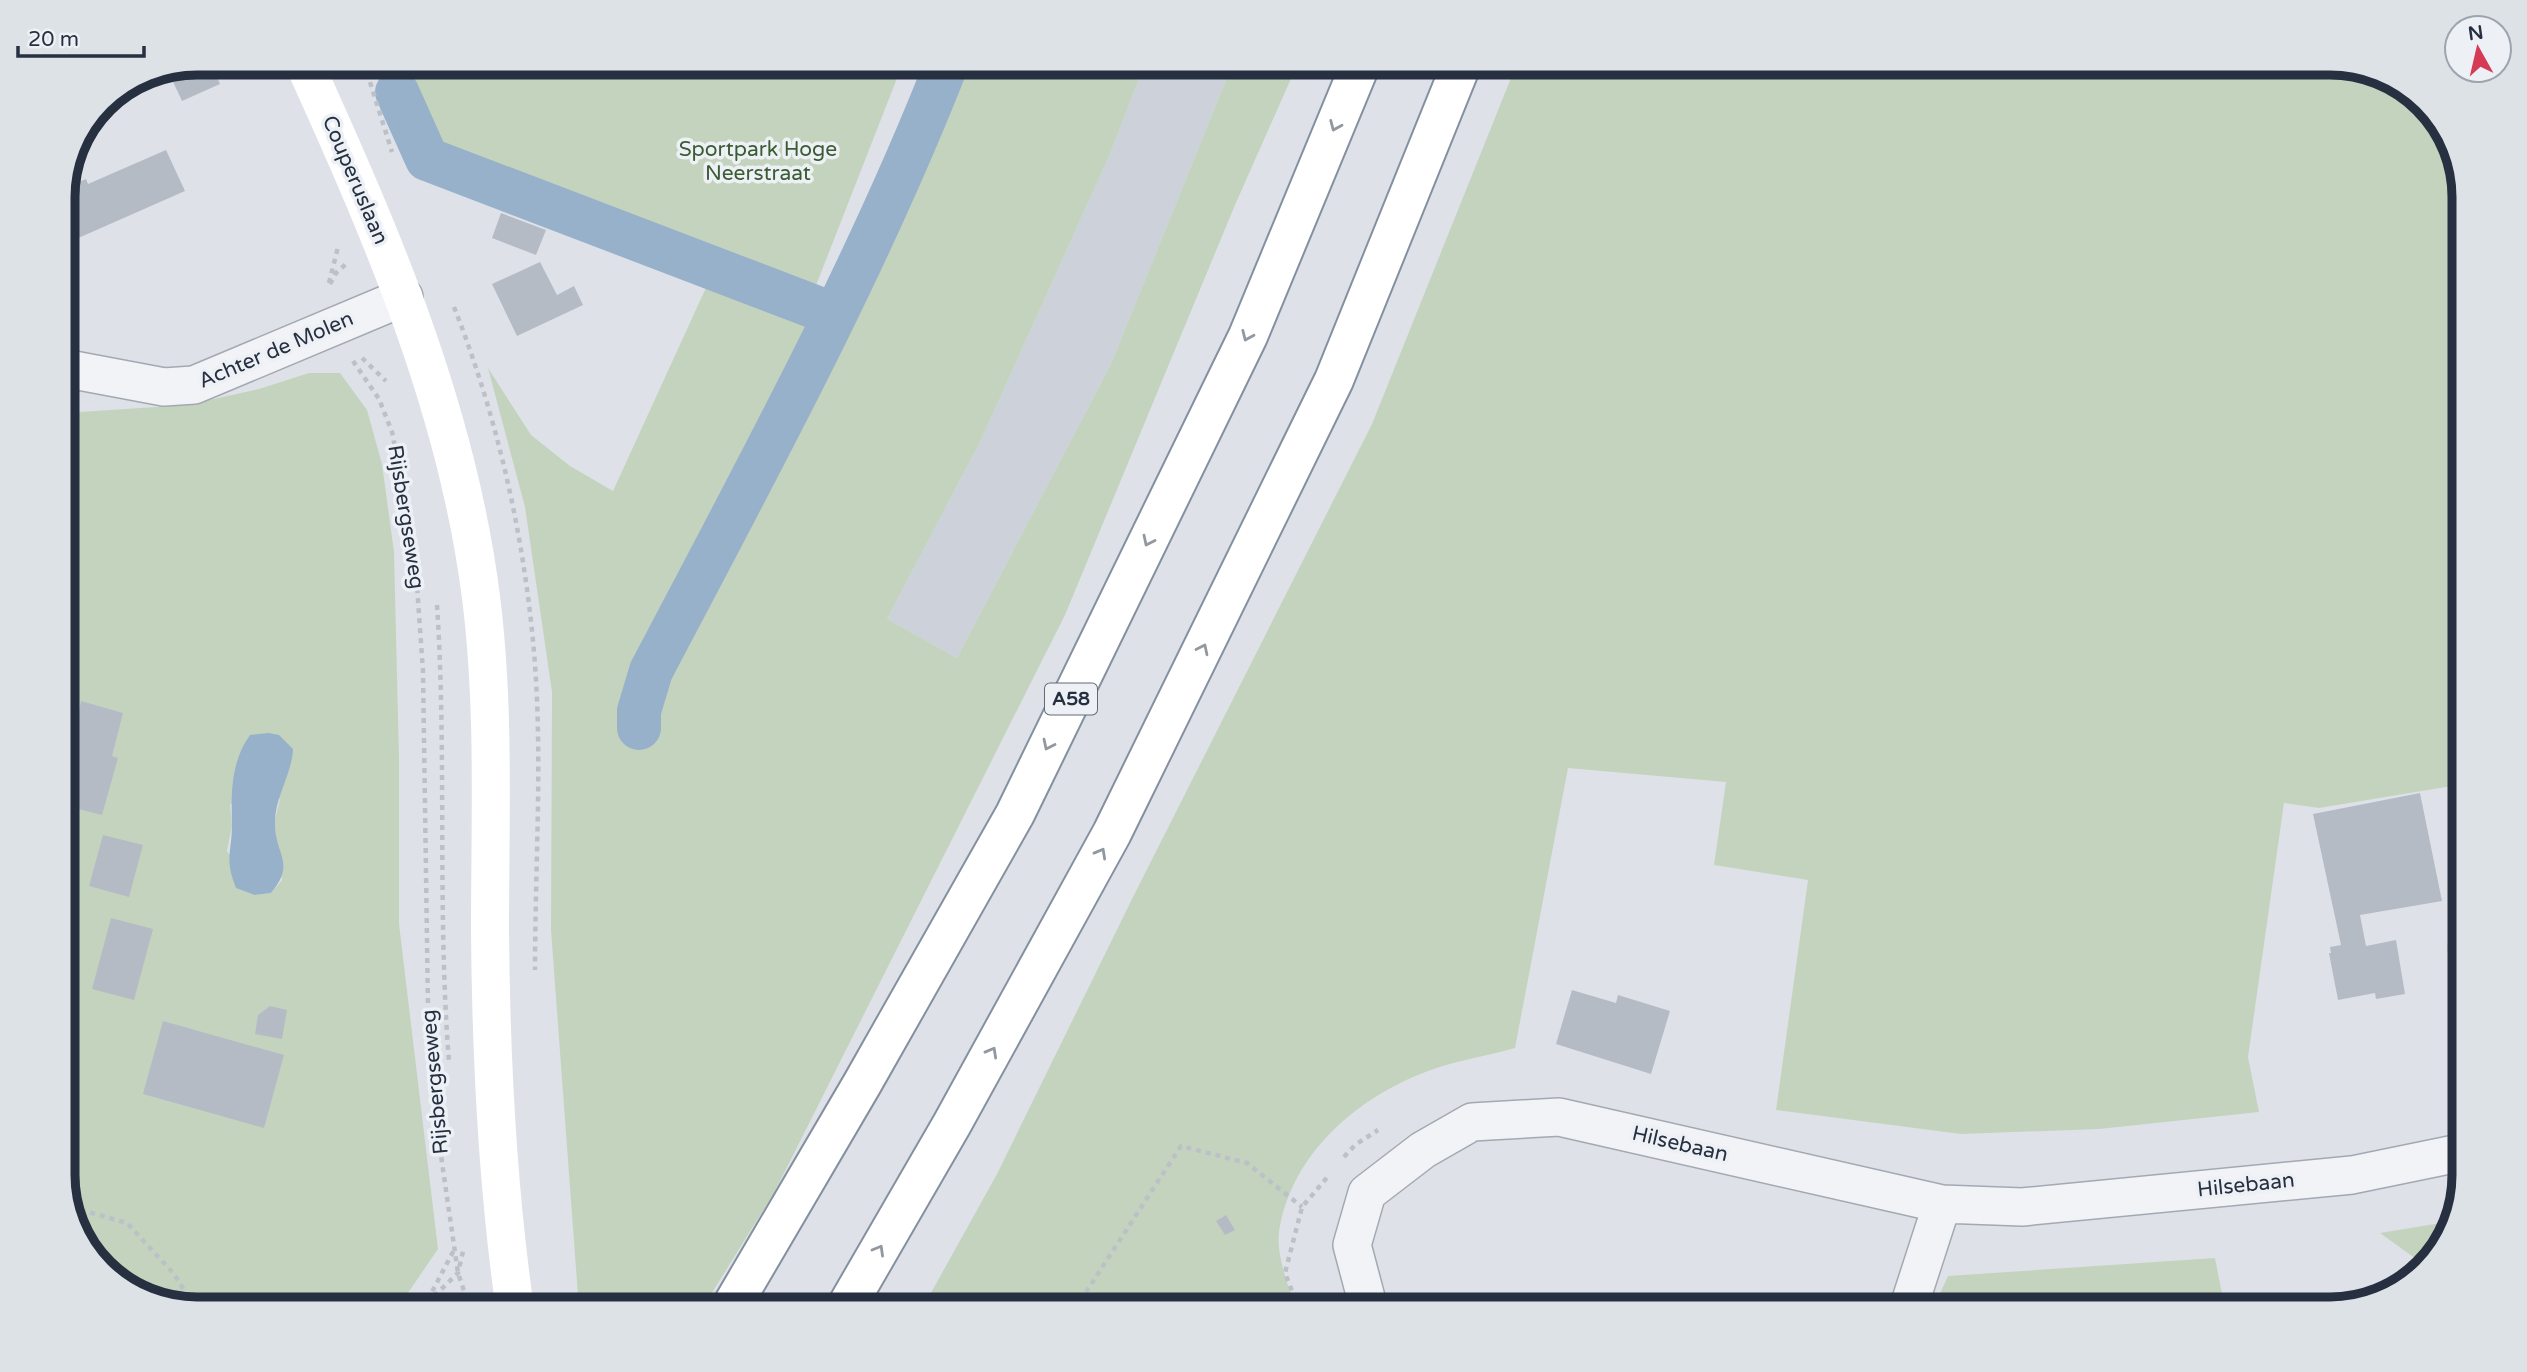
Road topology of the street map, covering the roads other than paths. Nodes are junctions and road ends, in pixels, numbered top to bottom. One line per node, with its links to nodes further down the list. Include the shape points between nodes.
1 (309, 75): 4 (main road, Couperuslaan)
2 (1356, 75): 9 (main road, A58, one-way to 9, via 1248,336 1015,814)
3 (1457, 75): 10 (main road, one-way to 3, via 1118,821 1334,380)
4 (404, 297): 5 (street, Achter de Molen, via 194,386 164,387); 8 (main road, via 436,386 467,507 481,596 491,759 496,1144)
5 (76, 370)
6 (2452, 1154): 7 (street, Hilsebaan, via 2352,1175 2022,1207)
7 (1942, 1204): 11 (street, Hilsebaan, via 1559,1117 1472,1122 1423,1150 1367,1193 1352,1245); 12 (street)
8 (514, 1297)
9 (737, 1297)
10 (852, 1297)
11 (1366, 1297)
12 (1912, 1297)

